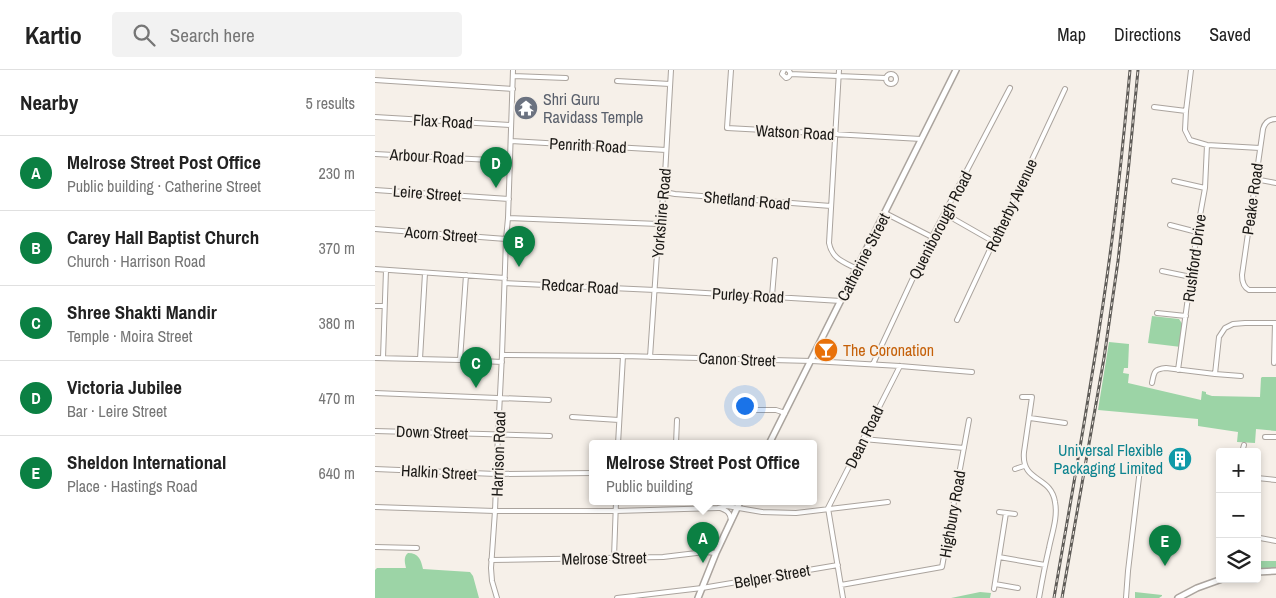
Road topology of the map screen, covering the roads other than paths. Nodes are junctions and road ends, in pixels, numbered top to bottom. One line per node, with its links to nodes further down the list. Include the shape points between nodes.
1 (513, 70): 9 (street, Harrison Road)
2 (671, 70): 15 (street, Yorkshire Road)
3 (731, 70): 24 (street, Watson Road, via 727,128)
4 (784, 70): 8 (street, via 784,78)
5 (839, 70): 10 (street)
6 (956, 70): 25 (street, Catherine Street)
7 (1191, 70): 20 (street)
8 (789, 72): 10 (street)
9 (513, 76): 11 (street); 17 (street, Harrison Road)
10 (838, 77): 12 (street); 24 (street)
11 (566, 78)
12 (886, 78)
13 (375, 80): 17 (street)
14 (617, 81): 15 (street)
15 (670, 84): 29 (street, Yorkshire Road)
16 (1010, 88): 41 (street, Queniborough Road)
17 (513, 89): 23 (street, Harrison Road)
18 (1065, 89): 49 (street, Rotherby Avenue)
19 (1154, 107): 20 (street)
20 (1186, 111): 27 (street, via 1185,130 1190,140)
21 (375, 117): 23 (street, Flax Road)
22 (1276, 119): 28 (street, Peake Road, via 1264,124)
23 (511, 125): 26 (street, Harrison Road)
24 (835, 134): 25 (street, Watson Road); 39 (street)
25 (921, 139): 40 (street, Catherine Street)
26 (511, 141): 29 (street, Penrith Road); 31 (street, Harrison Road)
27 (1207, 146): 28 (street); 35 (street, Rushford Drive)
28 (1260, 148): 32 (street, Peake Road)
29 (666, 150): 37 (street, Yorkshire Road)
30 (375, 154): 31 (street, Arbour Road)
31 (510, 161): 38 (street, Harrison Road)
32 (1255, 179): 34 (street); 60 (street, Peake Road, via 1242,279 1249,290)
33 (1174, 181): 35 (street)
34 (1276, 183)
35 (1205, 188): 46 (street, Rushford Drive)
36 (375, 190): 38 (street, Leire Street)
37 (664, 192): 39 (street, Shetland Road); 43 (street, Yorkshire Road)
38 (509, 199): 42 (street, Harrison Road)
39 (831, 206): 51 (street, via 830,248 835,257)
40 (885, 213): 47 (street); 51 (street, Catherine Street)
41 (945, 214): 47 (street, Queniborough Road); 49 (street)
42 (508, 218): 43 (street); 48 (street, Harrison Road)
43 (659, 224): 59 (street, Yorkshire Road)
44 (1170, 224): 46 (street)
45 (375, 230): 48 (street, Acorn Street)
46 (1197, 232): 57 (street, Rushford Drive)
47 (933, 237): 79 (street, Queniborough Road)
48 (506, 239): 58 (street, Harrison Road)
49 (994, 242): 67 (street, Rotherby Avenue)
50 (775, 260): 61 (street)
51 (857, 268): 62 (street, Catherine Street)
52 (375, 269): 53 (street, Redcar Road)
53 (386, 270): 55 (street, Redcar Road); 64 (street)
54 (1162, 271): 57 (street)
55 (425, 273): 56 (street, Redcar Road); 74 (street)
56 (466, 276): 58 (street, Redcar Road); 75 (street)
57 (1191, 277): 66 (street, Rushford Drive)
58 (505, 280): 59 (street, Redcar Road); 69 (street, Harrison Road)
59 (655, 290): 61 (street, Purley Road); 71 (street, Yorkshire Road)
60 (1276, 290)
61 (772, 296): 62 (street, Purley Road)
62 (841, 301): 76 (street, Catherine Street)
63 (375, 306): 64 (street)
64 (384, 306): 73 (street)
65 (1157, 313): 66 (street)
66 (1186, 316): 81 (street, Rushford Drive)
67 (957, 320)
68 (1276, 323): 78 (street); 83 (street, via 1233,324 1225,328 1219,337)
69 (502, 356): 70 (street, Canon Street); 77 (street, Harrison Road)
70 (623, 356): 71 (street, Canon Street); 94 (street)
71 (650, 357): 76 (street, Canon Street)
72 (375, 358): 73 (street)
73 (383, 358): 74 (street)
74 (420, 359): 75 (street)
75 (460, 360): 77 (street)
76 (811, 361): 79 (street, Canon Street); 91 (street, Catherine Street)
77 (502, 362): 88 (street, Harrison Road)
78 (1274, 363)
79 (873, 364): 80 (street, Canon Street)
80 (900, 366): 82 (street, Canon Street); 103 (street, Dean Road)
81 (1178, 370): 83 (street); 85 (street, via 1158,369)
82 (972, 372)
83 (1215, 374): 84 (street)
84 (1241, 376)
85 (1152, 383)
86 (375, 394): 88 (street)
87 (1022, 397): 93 (street, via 1032,397)
88 (500, 398): 89 (street); 99 (street, Harrison Road)
89 (549, 400)
90 (745, 410): 91 (street)
91 (785, 413): 106 (street, Catherine Street)
92 (572, 417): 94 (street)
93 (1029, 418): 97 (street); 110 (street, via 1023,459)
94 (619, 420): 104 (street)
95 (677, 420): 105 (street)
96 (969, 420): 108 (street, Highbury Road)
97 (1065, 423)
98 (375, 431): 99 (street, Down Street)
99 (498, 434): 100 (street, Down Street); 115 (street, Harrison Road)
100 (550, 436)
101 (1265, 437): 102 (street)
102 (1276, 437)
103 (863, 439): 108 (street); 125 (street, Dean Road)
104 (619, 440)
105 (676, 440)
106 (771, 440)
107 (1244, 444): 109 (street)
108 (964, 448): 146 (street, Highbury Road, via 942,566)
109 (1244, 448)
110 (1025, 466): 113 (street); 142 (street, via 1032,476 1048,487 1055,502 1056,518)
111 (375, 469): 115 (street, Halkin Street)
112 (1140, 469): 155 (street)
113 (1015, 470)
114 (589, 473): 115 (street, Halkin Street)
115 (496, 474): 127 (street, Harrison Road)
116 (1261, 478): 117 (street)
117 (1276, 480)
118 (888, 502): 125 (street)
119 (616, 505): 128 (street)
120 (674, 505): 126 (street)
121 (739, 505): 124 (street)
122 (375, 507): 127 (street)
123 (718, 508): 124 (street); 126 (street); 132 (street, via 728,511)
124 (737, 508): 125 (street, via 776,513); 132 (street)
125 (828, 508): 141 (street)
126 (674, 509): 128 (street)
127 (495, 511): 128 (street); 140 (street, Harrison Road)
128 (616, 511): 138 (street)
129 (999, 512): 130 (street)
130 (1006, 513): 131 (street); 139 (street)
131 (1015, 514)
132 (731, 521): 137 (street)
133 (1260, 538): 134 (street)
134 (1276, 541)
135 (375, 547): 136 (street)
136 (417, 548)
137 (716, 553): 138 (street, Melrose Street); 147 (street)
138 (614, 557): 140 (street, Melrose Street)
139 (999, 558): 142 (street); 148 (street, via 994,586)
140 (491, 560): 150 (street, Harrison Road)
141 (838, 564): 146 (street); 147 (street, Belper Street)
142 (1045, 565): 154 (street)
143 (1276, 571): 144 (street)
144 (1261, 572)
145 (1216, 581): 156 (street)
146 (841, 585): 149 (street)
147 (702, 588): 151 (street, Belper Street); 152 (street)
148 (1017, 588)
149 (843, 597): 153 (street)
150 (497, 598)
151 (617, 598)
152 (698, 598)
153 (836, 598)
154 (1039, 598)
155 (1126, 598)
156 (1178, 598)

